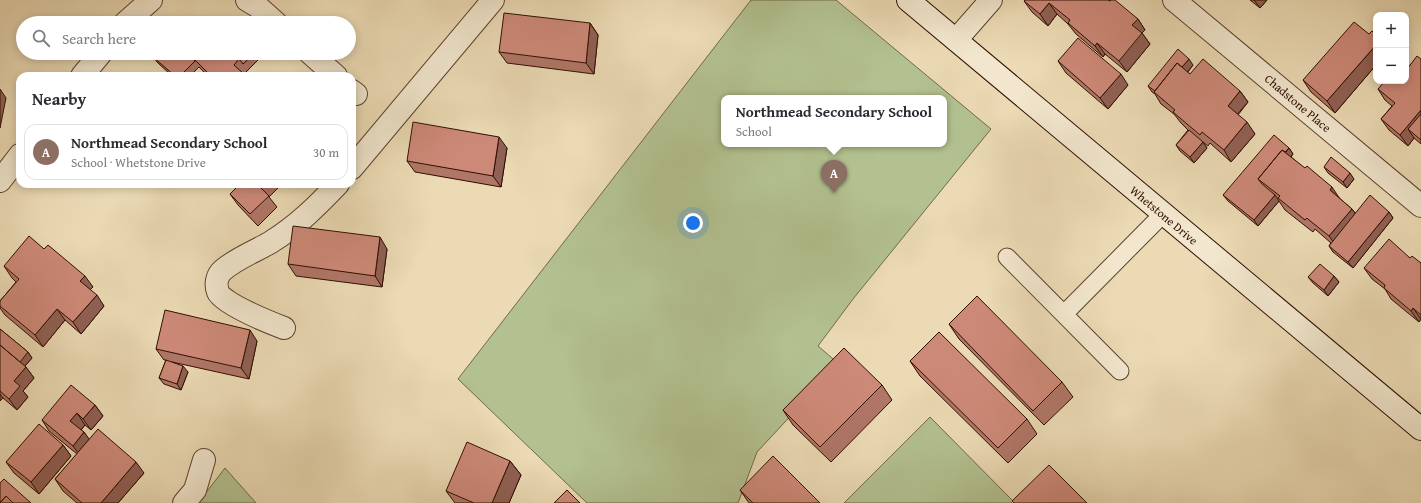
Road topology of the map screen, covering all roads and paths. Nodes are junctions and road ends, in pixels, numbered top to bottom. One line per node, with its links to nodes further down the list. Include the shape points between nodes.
1 (151, 0): 7 (street)
2 (246, 0): 8 (street)
3 (493, 0): 15 (street)
4 (908, 0): 9 (street, Whetstone Drive)
5 (991, 0): 9 (street)
6 (1174, 0): 18 (street, Chadstone Place)
7 (133, 16)
8 (268, 16)
9 (956, 40): 19 (street, Whetstone Drive)
10 (95, 60): 12 (street)
11 (318, 60): 13 (street)
12 (85, 72)
13 (331, 72)
14 (16, 160): 16 (street)
15 (356, 163)
16 (0, 181)
17 (334, 188): 22 (street, via 294,227 224,269 218,276 218,293 223,299)
18 (1421, 206)
19 (1163, 214): 21 (lane); 24 (street, Whetstone Drive)
20 (1007, 257): 21 (lane)
21 (1064, 314): 23 (lane)
22 (284, 328)
23 (1120, 371)
24 (1421, 429)
25 (204, 460): 26 (street, via 194,490)
26 (184, 503)

